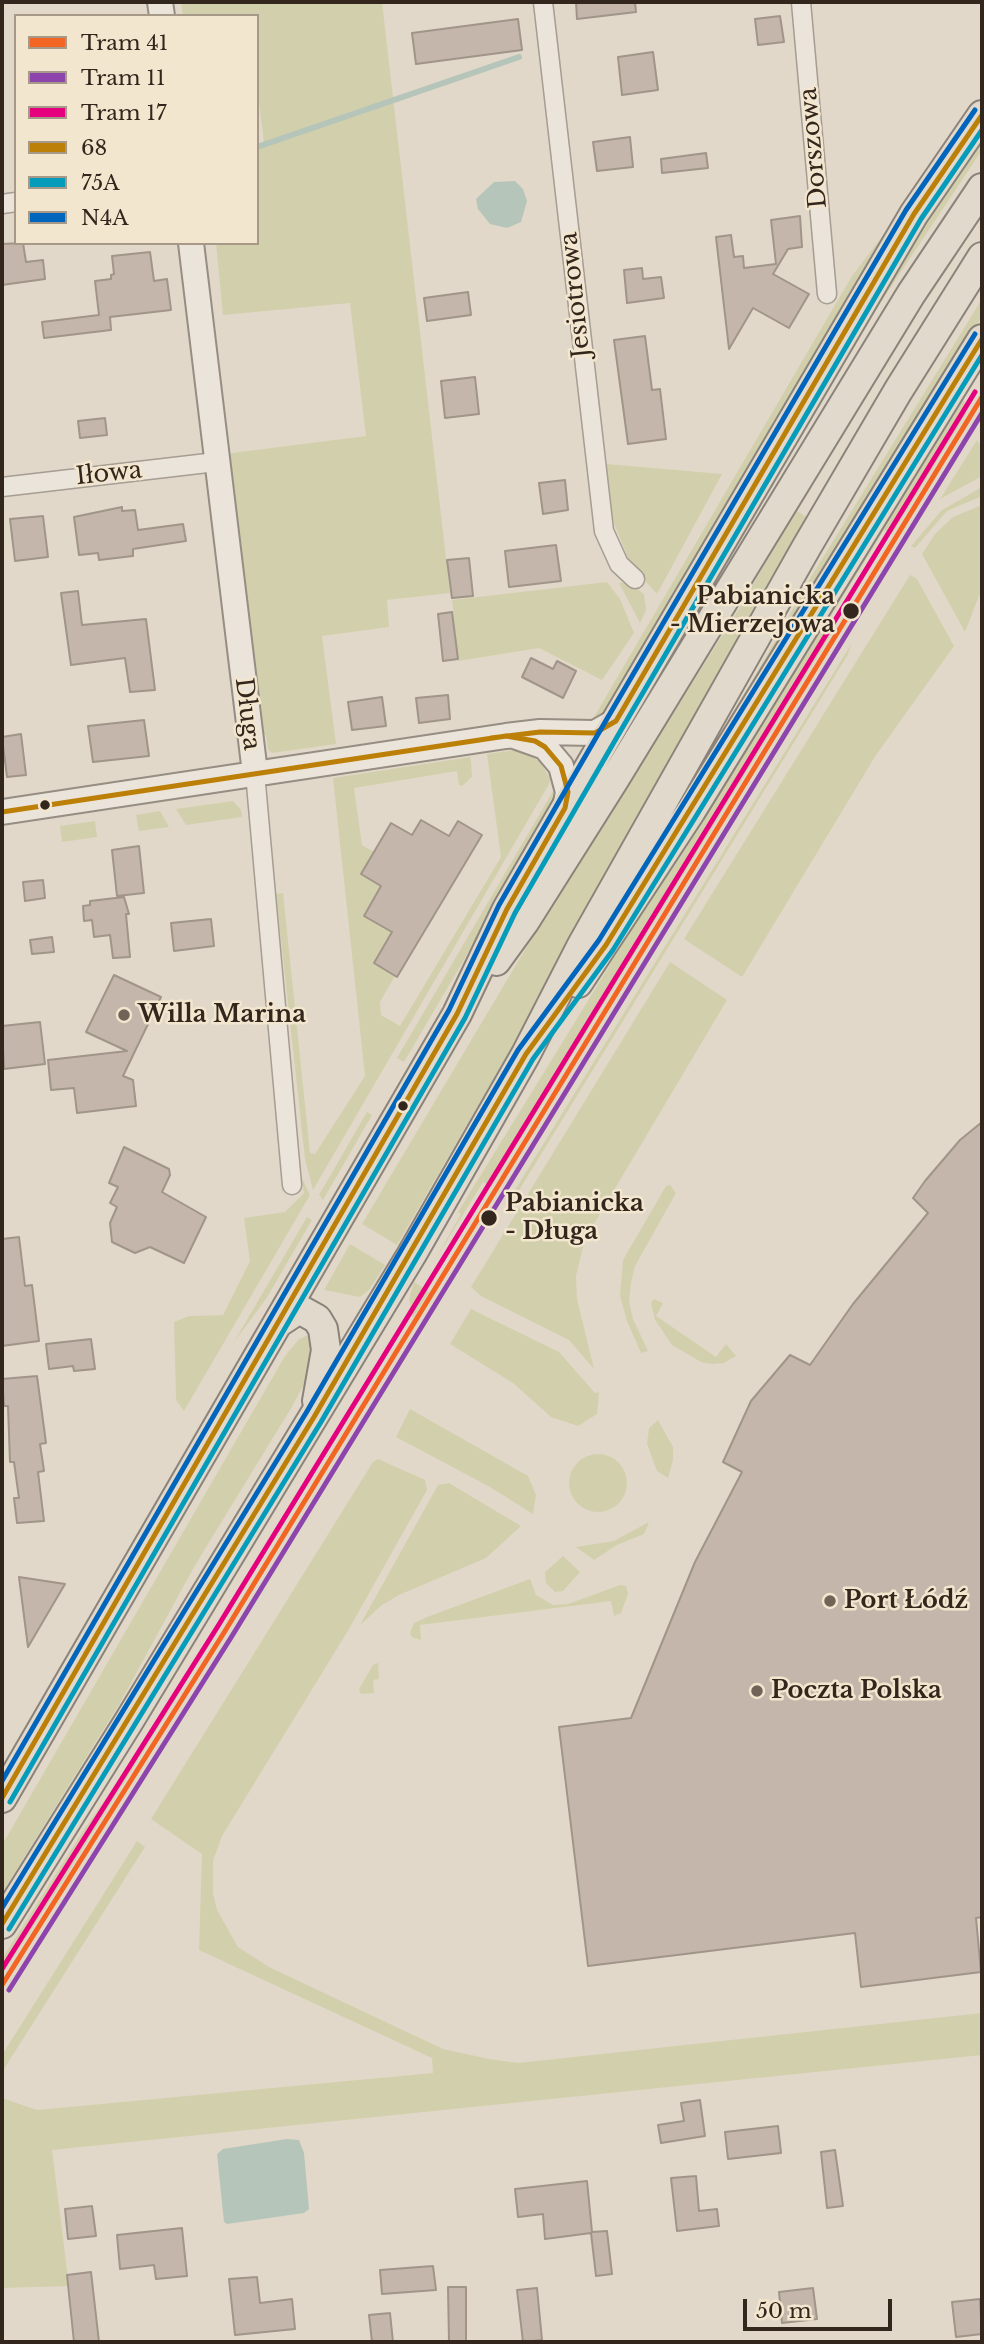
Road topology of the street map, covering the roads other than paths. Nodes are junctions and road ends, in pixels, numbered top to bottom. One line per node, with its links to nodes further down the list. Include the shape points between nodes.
1 (543, 2): 11 (street, Jesiotrowa, via 604,531 619,564)
2 (801, 2): 7 (street, Dorszowa)
3 (982, 115): 12 (main road, via 915,214)
4 (982, 188): 17 (main road, via 911,294 525,921)
5 (191, 245): 9 (street, Długa)
6 (982, 257): 18 (main road, via 806,548 582,945)
7 (827, 294)
8 (982, 338): 18 (main road, via 613,934)
9 (216, 462): 10 (street, Iłowa); 14 (street, Długa)
10 (2, 487)
11 (635, 579)
12 (616, 720): 13 (street, via 595,733); 15 (main road)
13 (506, 736): 14 (street); 15 (street, via 535,741 553,755 566,781)
14 (255, 773): 16 (street); 19 (street, Długa)
15 (565, 808): 17 (main road, via 506,909)
16 (2, 812)
17 (457, 1014): 20 (main road)
18 (527, 1054): 21 (main road)
19 (292, 1185)
20 (278, 1323): 21 (main road, via 299,1310 317,1319 323,1329 326,1350); 22 (main road)
21 (314, 1417): 23 (main road)
22 (2, 1798)
23 (2, 1924)

